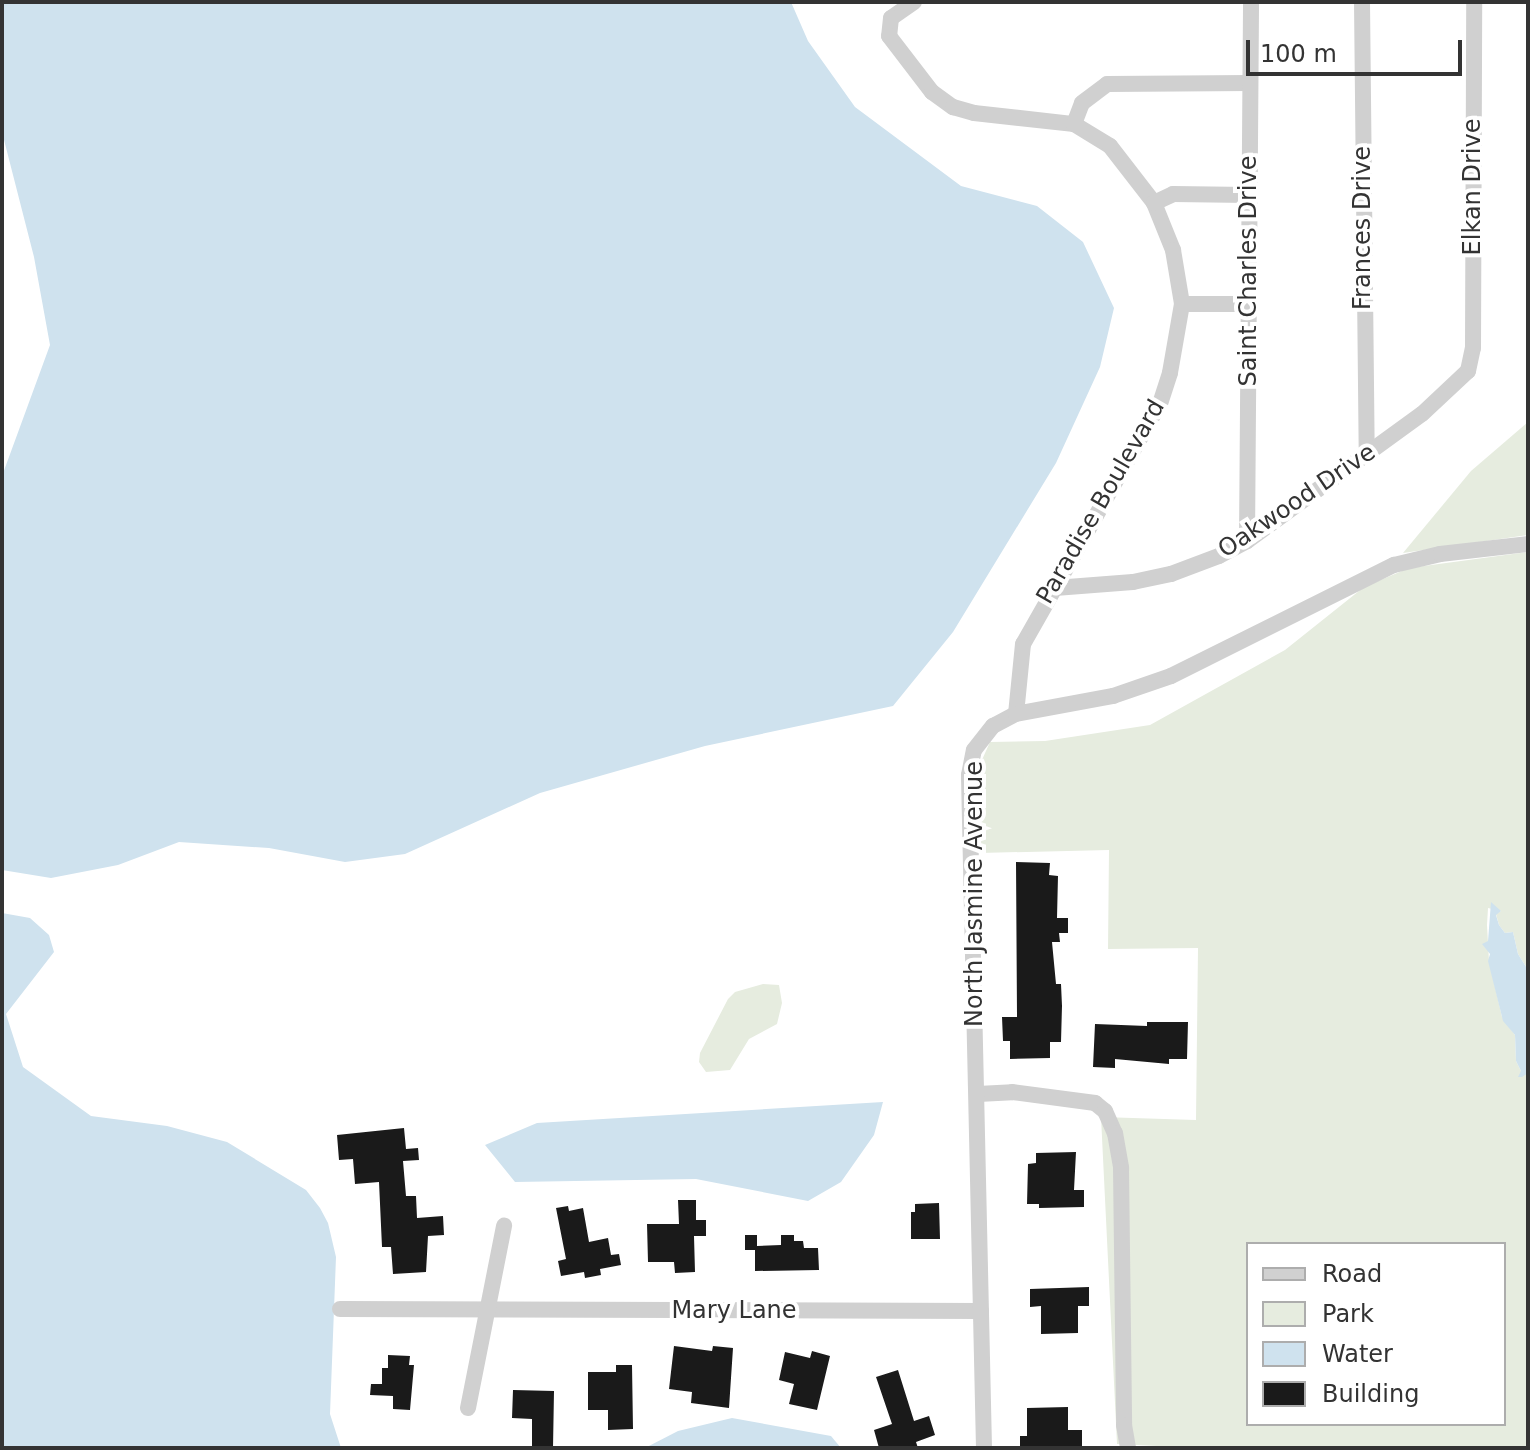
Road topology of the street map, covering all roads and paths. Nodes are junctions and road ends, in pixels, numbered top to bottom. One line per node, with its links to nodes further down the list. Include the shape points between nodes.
1 (914, 2): 6 (street, Paradise Boulevard, via 896,11 889,27 895,48 932,92 953,107 974,113)
2 (1251, 2): 5 (street, Saint Charles Drive)
3 (1362, 2): 12 (street, Frances Drive)
4 (1474, 2): 11 (street, Elkan Drive, via 1473,348)
5 (1250, 83): 6 (street, via 1107,84 1082,103); 7 (street, Saint Charles Drive)
6 (1074, 124): 8 (street, Paradise Boulevard, via 1110,146)
7 (1249, 195): 8 (street, via 1173,194); 10 (street, Saint Charles Drive)
8 (1154, 203): 9 (street, Paradise Boulevard, via 1173,250)
9 (1182, 304): 10 (street); 15 (street, Paradise Boulevard, via 1160,403)
10 (1248, 304): 13 (street, Saint Charles Drive)
11 (1468, 371): 12 (street, Oakwood Drive, via 1422,414)
12 (1367, 453): 13 (street, Oakwood Drive)
13 (1247, 541): 15 (street, Oakwood Drive, via 1171,574 1100,588)
14 (1528, 544): 16 (street, North Jasmine Avenue, via 1407,560 1171,676 1113,696)
15 (1055, 588): 16 (street, Paradise Boulevard, via 1023,644)
16 (1016, 714): 17 (street, North Jasmine Avenue, via 993,726 974,750 969,775)
17 (978, 1094): 21 (street, North Jasmine Avenue); 24 (street, via 1012,1092 1095,1103 1115,1133 1121,1168)
18 (504, 1226): 20 (street)
19 (340, 1309): 20 (street, Mary Lane)
20 (486, 1311): 21 (street, Mary Lane); 22 (street)
21 (981, 1311): 23 (street, North Jasmine Avenue)
22 (468, 1408)
23 (984, 1448)
24 (1128, 1448)

